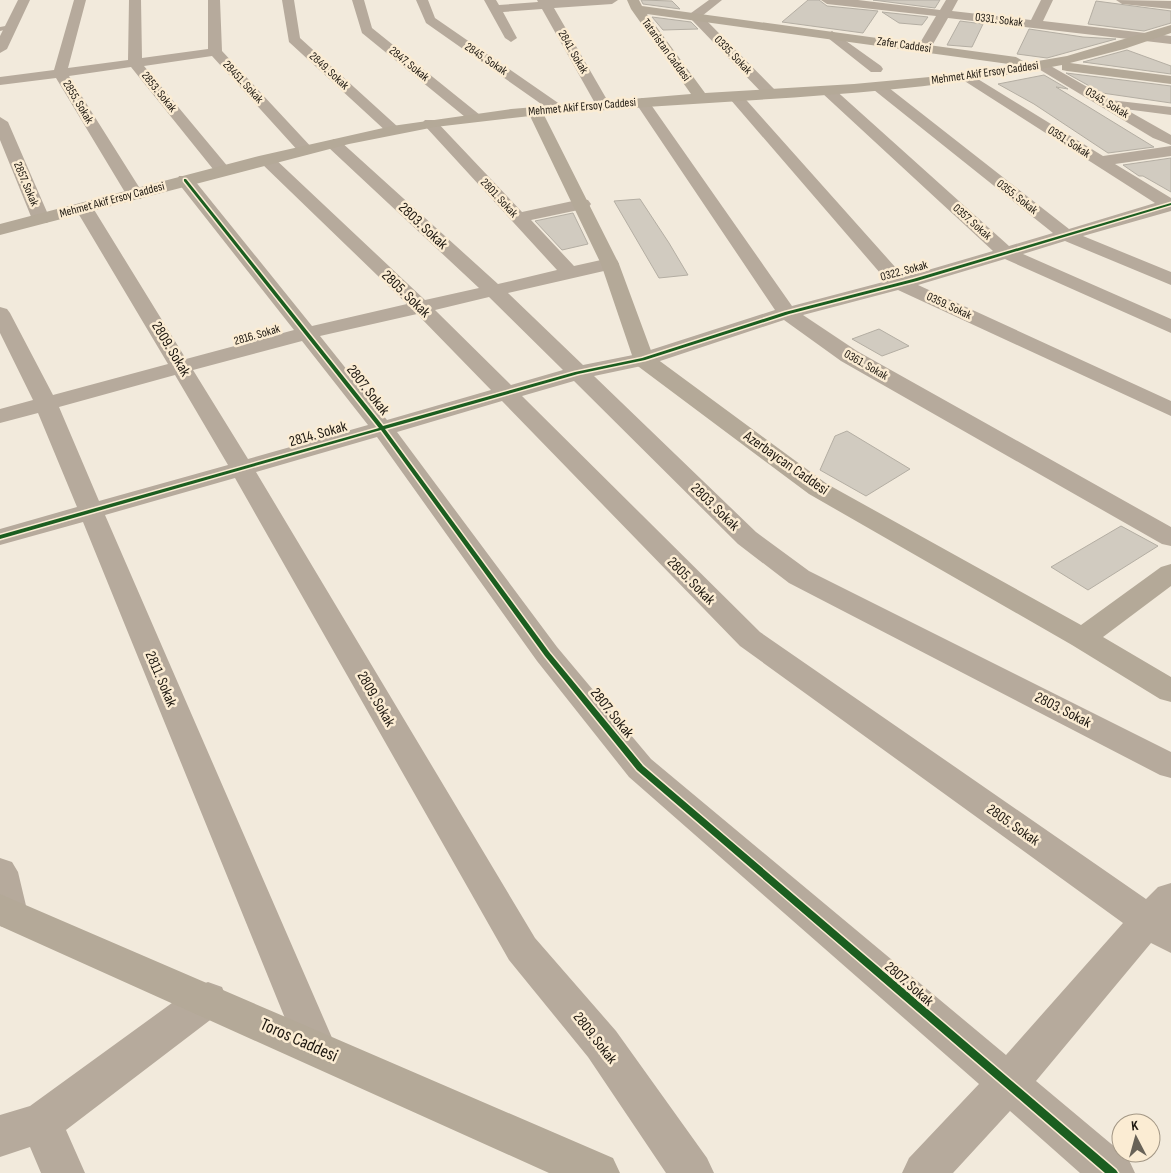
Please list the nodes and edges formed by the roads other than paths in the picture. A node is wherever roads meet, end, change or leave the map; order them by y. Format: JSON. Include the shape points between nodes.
{"nodes":[{"id":1,"x":24,"y":0,"type":"edge"},
{"id":2,"x":80,"y":0,"type":"edge"},
{"id":3,"x":135,"y":0,"type":"edge"},
{"id":4,"x":214,"y":0,"type":"edge"},
{"id":5,"x":288,"y":0,"type":"edge"},
{"id":6,"x":358,"y":0,"type":"edge"},
{"id":7,"x":422,"y":0,"type":"edge"},
{"id":8,"x":612,"y":0,"type":"edge"},
{"id":9,"x":716,"y":0,"type":"edge"},
{"id":10,"x":827,"y":0,"type":"edge"},
{"id":11,"x":952,"y":0,"type":"edge"},
{"id":12,"x":1047,"y":0,"type":"edge"},
{"id":13,"x":1122,"y":0,"type":"edge"},
{"id":14,"x":544,"y":2,"type":"edge"},
{"id":15,"x":492,"y":4,"type":"edge"},
{"id":16,"x":635,"y":4,"type":"edge"},
{"id":17,"x":1171,"y":5,"type":"edge"},
{"id":18,"x":944,"y":14,"type":"junction"},
{"id":19,"x":696,"y":16,"type":"junction"},
{"id":20,"x":1036,"y":24,"type":"junction"},
{"id":21,"x":5,"y":28,"type":"edge"},
{"id":22,"x":1171,"y":29,"type":"edge"},
{"id":23,"x":832,"y":35,"type":"junction"},
{"id":24,"x":511,"y":38,"type":"dead end"},
{"id":25,"x":1146,"y":38,"type":"junction"},
{"id":26,"x":1171,"y":40,"type":"edge"},
{"id":27,"x":1129,"y":43,"type":"junction"},
{"id":28,"x":924,"y":48,"type":"junction"},
{"id":29,"x":0,"y":49,"type":"edge"},
{"id":30,"x":1171,"y":51,"type":"edge"},
{"id":31,"x":215,"y":52,"type":"junction"},
{"id":32,"x":135,"y":63,"type":"junction"},
{"id":33,"x":1042,"y":65,"type":"junction"},
{"id":34,"x":876,"y":69,"type":"dead end"},
{"id":35,"x":60,"y":72,"type":"junction"},
{"id":36,"x":968,"y":77,"type":"junction"},
{"id":37,"x":1171,"y":80,"type":"edge"},
{"id":38,"x":0,"y":81,"type":"edge"},
{"id":39,"x":879,"y":87,"type":"junction"},
{"id":40,"x":827,"y":90,"type":"junction"},
{"id":41,"x":771,"y":94,"type":"junction"},
{"id":42,"x":735,"y":96,"type":"junction"},
{"id":43,"x":701,"y":98,"type":"junction"},
{"id":44,"x":642,"y":102,"type":"junction"},
{"id":45,"x":1105,"y":102,"type":"junction"},
{"id":46,"x":603,"y":104,"type":"junction"},
{"id":47,"x":559,"y":110,"type":"junction"},
{"id":48,"x":535,"y":111,"type":"junction"},
{"id":49,"x":1171,"y":111,"type":"edge"},
{"id":50,"x":476,"y":118,"type":"junction"},
{"id":51,"x":0,"y":122,"type":"edge"},
{"id":52,"x":430,"y":124,"type":"junction"},
{"id":53,"x":393,"y":130,"type":"junction"},
{"id":54,"x":1171,"y":140,"type":"edge"},
{"id":55,"x":334,"y":144,"type":"junction"},
{"id":56,"x":306,"y":150,"type":"junction"},
{"id":57,"x":1171,"y":151,"type":"edge"},
{"id":58,"x":266,"y":160,"type":"junction"},
{"id":59,"x":1099,"y":161,"type":"junction"},
{"id":60,"x":223,"y":171,"type":"junction"},
{"id":61,"x":186,"y":180,"type":"junction"},
{"id":62,"x":135,"y":195,"type":"junction"},
{"id":63,"x":582,"y":204,"type":"junction"},
{"id":64,"x":1170,"y":205,"type":"edge"},
{"id":65,"x":84,"y":208,"type":"junction"},
{"id":66,"x":517,"y":218,"type":"junction"},
{"id":67,"x":41,"y":219,"type":"junction"},
{"id":68,"x":0,"y":230,"type":"edge"},
{"id":69,"x":1066,"y":235,"type":"junction"},
{"id":70,"x":1006,"y":253,"type":"junction"},
{"id":71,"x":610,"y":264,"type":"junction"},
{"id":72,"x":569,"y":272,"type":"junction"},
{"id":73,"x":1171,"y":279,"type":"edge"},
{"id":74,"x":900,"y":284,"type":"junction"},
{"id":75,"x":492,"y":289,"type":"junction"},
{"id":76,"x":420,"y":306,"type":"junction"},
{"id":77,"x":0,"y":313,"type":"edge"},
{"id":78,"x":787,"y":314,"type":"junction"},
{"id":79,"x":1171,"y":327,"type":"edge"},
{"id":80,"x":307,"y":333,"type":"junction"},
{"id":81,"x":643,"y":359,"type":"junction"},
{"id":82,"x":183,"y":368,"type":"junction"},
{"id":83,"x":576,"y":373,"type":"junction"},
{"id":84,"x":505,"y":394,"type":"junction"},
{"id":85,"x":46,"y":404,"type":"junction"},
{"id":86,"x":1171,"y":409,"type":"edge"},
{"id":87,"x":0,"y":416,"type":"edge"},
{"id":88,"x":382,"y":428,"type":"junction"},
{"id":89,"x":242,"y":468,"type":"junction"},
{"id":90,"x":91,"y":511,"type":"junction"},
{"id":91,"x":0,"y":537,"type":"edge"},
{"id":92,"x":1171,"y":538,"type":"edge"},
{"id":93,"x":1171,"y":573,"type":"edge"},
{"id":94,"x":1082,"y":638,"type":"junction"},
{"id":95,"x":1171,"y":691,"type":"edge"},
{"id":96,"x":1171,"y":766,"type":"edge"},
{"id":97,"x":0,"y":872,"type":"edge"},
{"id":98,"x":5,"y":912,"type":"edge"},
{"id":99,"x":1163,"y":919,"type":"edge"},
{"id":100,"x":208,"y":999,"type":"junction"},
{"id":101,"x":316,"y":1048,"type":"junction"},
{"id":102,"x":1007,"y":1084,"type":"junction"},
{"id":103,"x":41,"y":1123,"type":"junction"},
{"id":104,"x":0,"y":1136,"type":"edge"},
{"id":105,"x":63,"y":1173,"type":"edge"},
{"id":106,"x":598,"y":1173,"type":"edge"},
{"id":107,"x":692,"y":1173,"type":"edge"},
{"id":108,"x":924,"y":1173,"type":"edge"},
{"id":109,"x":1113,"y":1173,"type":"edge"}],
"edges":[{"from":1,"to":21,"type":"street"},
{"from":2,"to":35,"type":"street","name":"2855. Sokak"},
{"from":3,"to":32,"type":"street","name":"2853. Sokak"},
{"from":4,"to":31,"type":"street","name":"28451. Sokak"},
{"from":5,"to":53,"type":"street","name":"2849. Sokak","via":[[294,39]]},
{"from":6,"to":50,"type":"street","name":"2847. Sokak","via":[[366,30]]},
{"from":7,"to":47,"type":"street","name":"2845. Sokak","via":[[430,20]]},
{"from":8,"to":14,"type":"street"},
{"from":9,"to":19,"type":"street"},
{"from":10,"to":18,"type":"street","name":"0331. Sokak"},
{"from":11,"to":18,"type":"street"},
{"from":12,"to":20,"type":"street"},
{"from":13,"to":17,"type":"street"},
{"from":14,"to":15,"type":"street"},
{"from":14,"to":46,"type":"street","name":"2841. Sokak"},
{"from":15,"to":24,"type":"street"},
{"from":16,"to":19,"type":"street","name":"Zafer Caddesi"},
{"from":16,"to":43,"type":"street","name":"Tataristan Caddesi"},
{"from":18,"to":20,"type":"street","name":"0331. Sokak"},
{"from":18,"to":28,"type":"street"},
{"from":19,"to":23,"type":"street","name":"Zafer Caddesi"},
{"from":19,"to":41,"type":"street","name":"0335. Sokak"},
{"from":20,"to":25,"type":"street","name":"0331. Sokak"},
{"from":21,"to":29,"type":"street"},
{"from":22,"to":25,"type":"street","name":"Mehmet Akif Ersoy Caddesi"},
{"from":23,"to":28,"type":"street","name":"Zafer Caddesi"},
{"from":23,"to":34,"type":"street"},
{"from":25,"to":26,"type":"street","name":"0331. Sokak"},
{"from":25,"to":27,"type":"street","name":"Mehmet Akif Ersoy Caddesi"},
{"from":27,"to":30,"type":"street"},
{"from":27,"to":33,"type":"street","name":"Mehmet Akif Ersoy Caddesi"},
{"from":28,"to":33,"type":"street","name":"Zafer Caddesi"},
{"from":31,"to":32,"type":"street"},
{"from":31,"to":56,"type":"street","name":"28451. Sokak"},
{"from":32,"to":35,"type":"street"},
{"from":32,"to":60,"type":"street","name":"2853. Sokak"},
{"from":33,"to":36,"type":"street","name":"Mehmet Akif Ersoy Caddesi"},
{"from":33,"to":37,"type":"street","name":"Zafer Caddesi"},
{"from":33,"to":45,"type":"street","name":"0345. Sokak"},
{"from":35,"to":38,"type":"street"},
{"from":35,"to":62,"type":"street","name":"2855. Sokak"},
{"from":36,"to":39,"type":"street","name":"Mehmet Akif Ersoy Caddesi"},
{"from":36,"to":59,"type":"street","name":"0351. Sokak"},
{"from":39,"to":40,"type":"street","name":"Mehmet Akif Ersoy Caddesi"},
{"from":39,"to":69,"type":"street","name":"0355. Sokak"},
{"from":40,"to":41,"type":"street","name":"Mehmet Akif Ersoy Caddesi"},
{"from":40,"to":70,"type":"street","name":"0357. Sokak"},
{"from":41,"to":42,"type":"street","name":"Mehmet Akif Ersoy Caddesi"},
{"from":42,"to":43,"type":"street","name":"Mehmet Akif Ersoy Caddesi"},
{"from":42,"to":74,"type":"street","name":"0359. Sokak"},
{"from":43,"to":44,"type":"street","name":"Mehmet Akif Ersoy Caddesi"},
{"from":44,"to":46,"type":"street","name":"Mehmet Akif Ersoy Caddesi"},
{"from":44,"to":78,"type":"street","name":"0361. Sokak"},
{"from":45,"to":49,"type":"street"},
{"from":45,"to":54,"type":"street","name":"0345. Sokak"},
{"from":46,"to":47,"type":"street","name":"Mehmet Akif Ersoy Caddesi"},
{"from":47,"to":48,"type":"street","name":"Mehmet Akif Ersoy Caddesi"},
{"from":48,"to":50,"type":"street","name":"Mehmet Akif Ersoy Caddesi"},
{"from":48,"to":63,"type":"street"},
{"from":50,"to":52,"type":"street","name":"Mehmet Akif Ersoy Caddesi"},
{"from":51,"to":67,"type":"street","name":"2857. Sokak"},
{"from":52,"to":53,"type":"street","name":"Mehmet Akif Ersoy Caddesi"},
{"from":52,"to":66,"type":"street","name":"2801. Sokak"},
{"from":53,"to":55,"type":"street","name":"Mehmet Akif Ersoy Caddesi"},
{"from":55,"to":56,"type":"street","name":"Mehmet Akif Ersoy Caddesi"},
{"from":55,"to":75,"type":"street","name":"2803. Sokak"},
{"from":56,"to":58,"type":"street","name":"Mehmet Akif Ersoy Caddesi"},
{"from":57,"to":59,"type":"street"},
{"from":58,"to":60,"type":"street","name":"Mehmet Akif Ersoy Caddesi"},
{"from":58,"to":76,"type":"street","name":"2805. Sokak"},
{"from":59,"to":64,"type":"street","name":"0351. Sokak"},
{"from":60,"to":61,"type":"street","name":"Mehmet Akif Ersoy Caddesi"},
{"from":61,"to":62,"type":"street","name":"Mehmet Akif Ersoy Caddesi"},
{"from":61,"to":80,"type":"street","name":"2807. Sokak"},
{"from":62,"to":65,"type":"street","name":"Mehmet Akif Ersoy Caddesi"},
{"from":63,"to":66,"type":"street"},
{"from":63,"to":71,"type":"street"},
{"from":64,"to":69,"type":"street","name":"0322. Sokak"},
{"from":65,"to":67,"type":"street","name":"Mehmet Akif Ersoy Caddesi"},
{"from":65,"to":82,"type":"street","name":"2809. Sokak"},
{"from":66,"to":72,"type":"street","name":"2801. Sokak"},
{"from":67,"to":68,"type":"street","name":"Mehmet Akif Ersoy Caddesi"},
{"from":69,"to":70,"type":"street","name":"0322. Sokak"},
{"from":69,"to":73,"type":"street","name":"0355. Sokak"},
{"from":70,"to":74,"type":"street","name":"0322. Sokak"},
{"from":70,"to":79,"type":"street","name":"0357. Sokak"},
{"from":71,"to":72,"type":"street","name":"2816. Sokak"},
{"from":71,"to":81,"type":"street"},
{"from":72,"to":75,"type":"street","name":"2816. Sokak"},
{"from":74,"to":78,"type":"street","name":"0322. Sokak"},
{"from":74,"to":86,"type":"street","name":"0359. Sokak"},
{"from":75,"to":76,"type":"street","name":"2816. Sokak"},
{"from":75,"to":83,"type":"street","name":"2803. Sokak"},
{"from":76,"to":80,"type":"street","name":"2816. Sokak"},
{"from":76,"to":84,"type":"street","name":"2805. Sokak"},
{"from":77,"to":85,"type":"street","name":"2811. Sokak"},
{"from":78,"to":81,"type":"street","name":"0322. Sokak"},
{"from":78,"to":92,"type":"street","name":"0361. Sokak","via":[[849,356]]},
{"from":80,"to":82,"type":"street","name":"2816. Sokak"},
{"from":80,"to":88,"type":"street","name":"2807. Sokak"},
{"from":81,"to":83,"type":"street","name":"2814. Sokak"},
{"from":81,"to":94,"type":"street","name":"Azerbaycan Caddesi","via":[[818,488]]},
{"from":82,"to":85,"type":"street","name":"2816. Sokak"},
{"from":82,"to":89,"type":"street","name":"2809. Sokak"},
{"from":83,"to":84,"type":"street","name":"2814. Sokak"},
{"from":83,"to":96,"type":"street","name":"2803. Sokak","via":[[746,538],[798,576]]},
{"from":84,"to":88,"type":"street","name":"2814. Sokak"},
{"from":84,"to":99,"type":"street","name":"2805. Sokak","via":[[750,639]]},
{"from":85,"to":87,"type":"street","name":"2816. Sokak"},
{"from":85,"to":90,"type":"street","name":"2811. Sokak"},
{"from":88,"to":89,"type":"street","name":"2814. Sokak"},
{"from":88,"to":102,"type":"street","name":"2807. Sokak","via":[[547,654],[640,768]]},
{"from":89,"to":90,"type":"street","name":"2814. Sokak"},
{"from":89,"to":107,"type":"street","name":"2809. Sokak","via":[[522,949],[602,1044]]},
{"from":90,"to":91,"type":"street","name":"2814. Sokak"},
{"from":90,"to":101,"type":"street","name":"2811. Sokak"},
{"from":93,"to":94,"type":"street"},
{"from":94,"to":95,"type":"street","name":"Azerbaycan Caddesi"},
{"from":97,"to":98,"type":"street"},
{"from":98,"to":100,"type":"street","name":"Toros Caddesi"},
{"from":99,"to":102,"type":"street"},
{"from":100,"to":101,"type":"street","name":"Toros Caddesi"},
{"from":100,"to":103,"type":"street"},
{"from":101,"to":106,"type":"street","name":"Toros Caddesi"},
{"from":102,"to":108,"type":"street"},
{"from":102,"to":109,"type":"street","name":"2807. Sokak"},
{"from":103,"to":104,"type":"street"},
{"from":103,"to":105,"type":"street"}]}
